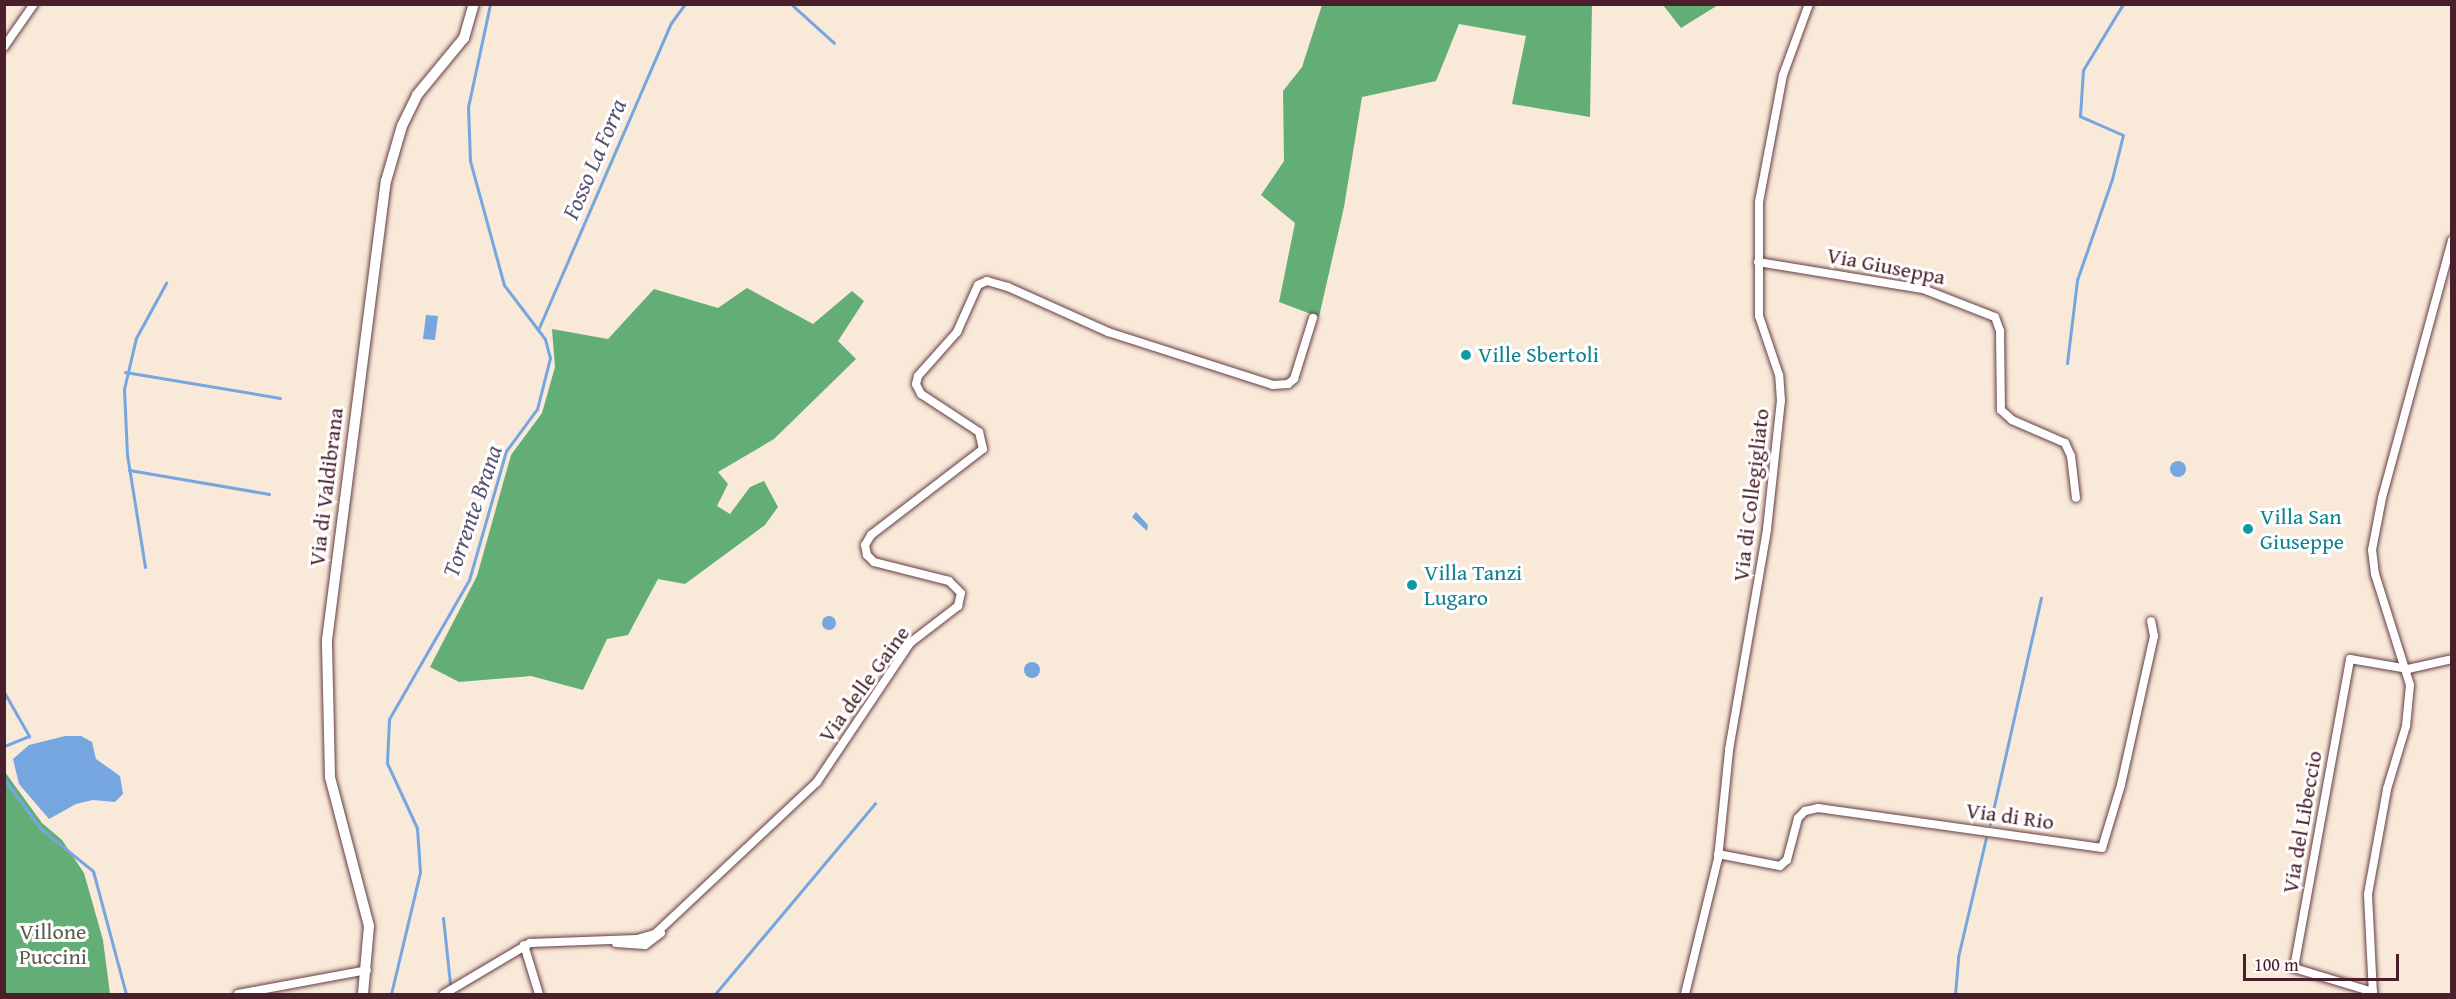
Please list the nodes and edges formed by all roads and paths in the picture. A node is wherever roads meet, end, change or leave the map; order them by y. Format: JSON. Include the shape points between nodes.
{"nodes":[{"id":1,"x":34,"y":4,"type":"edge"},
{"id":2,"x":474,"y":4,"type":"edge"},
{"id":3,"x":1809,"y":4,"type":"edge"},
{"id":4,"x":4,"y":47,"type":"edge"},
{"id":5,"x":2451,"y":240,"type":"edge"},
{"id":6,"x":1758,"y":262,"type":"junction"},
{"id":7,"x":1313,"y":318,"type":"dead end"},
{"id":8,"x":2076,"y":498,"type":"dead end"},
{"id":9,"x":2151,"y":621,"type":"dead end"},
{"id":10,"x":2451,"y":659,"type":"edge"},
{"id":11,"x":2408,"y":669,"type":"junction"},
{"id":12,"x":1718,"y":854,"type":"junction"},
{"id":13,"x":524,"y":945,"type":"junction"},
{"id":14,"x":367,"y":970,"type":"junction"},
{"id":15,"x":2373,"y":993,"type":"edge"},
{"id":16,"x":238,"y":994,"type":"edge"},
{"id":17,"x":363,"y":994,"type":"edge"},
{"id":18,"x":444,"y":994,"type":"edge"},
{"id":19,"x":539,"y":994,"type":"edge"},
{"id":20,"x":1686,"y":994,"type":"edge"}],
"edges":[{"from":1,"to":4,"type":"street"},
{"from":2,"to":14,"type":"street","name":"Via di Valdibrana","via":[[464,38],[417,95],[402,126],[386,181],[327,640],[330,777],[367,917]]},
{"from":3,"to":6,"type":"street","name":"Via di Collegigliato","via":[[1783,75],[1759,202]]},
{"from":5,"to":11,"type":"street","via":[[2382,498],[2372,562]]},
{"from":6,"to":8,"type":"street","name":"Via Giuseppa","via":[[1923,289],[1995,317],[2000,331],[2001,411],[2012,420],[2065,443],[2071,456]]},
{"from":6,"to":12,"type":"street","name":"Via di Collegigliato","via":[[1759,316],[1779,375],[1781,401],[1765,539],[1730,750]]},
{"from":7,"to":13,"type":"street","name":"Via delle Gaine","via":[[1294,380],[1273,385],[1108,332],[987,281],[978,285],[953,338],[918,376],[918,390],[976,430],[984,447],[868,537],[866,553],[878,563],[943,578],[959,591],[960,604],[910,643],[817,782],[665,925],[657,938],[645,945],[601,939]]},
{"from":9,"to":12,"type":"street","name":"Via di Rio","via":[[2155,631],[2152,648],[2102,848],[1818,808],[1805,811],[1798,818],[1787,860],[1780,866]]},
{"from":10,"to":11,"type":"street"},
{"from":11,"to":15,"type":"street","via":[[2406,726],[2387,789],[2368,894]]},
{"from":11,"to":15,"type":"street","name":"Via del Libeccio","via":[[2350,659],[2294,968]]},
{"from":12,"to":20,"type":"street","name":"Via di Collegigliato"},
{"from":13,"to":18,"type":"street","name":"Via delle Gaine"},
{"from":13,"to":19,"type":"street"},
{"from":14,"to":16,"type":"street"},
{"from":14,"to":17,"type":"street","name":"Via di Valdibrana"}]}
